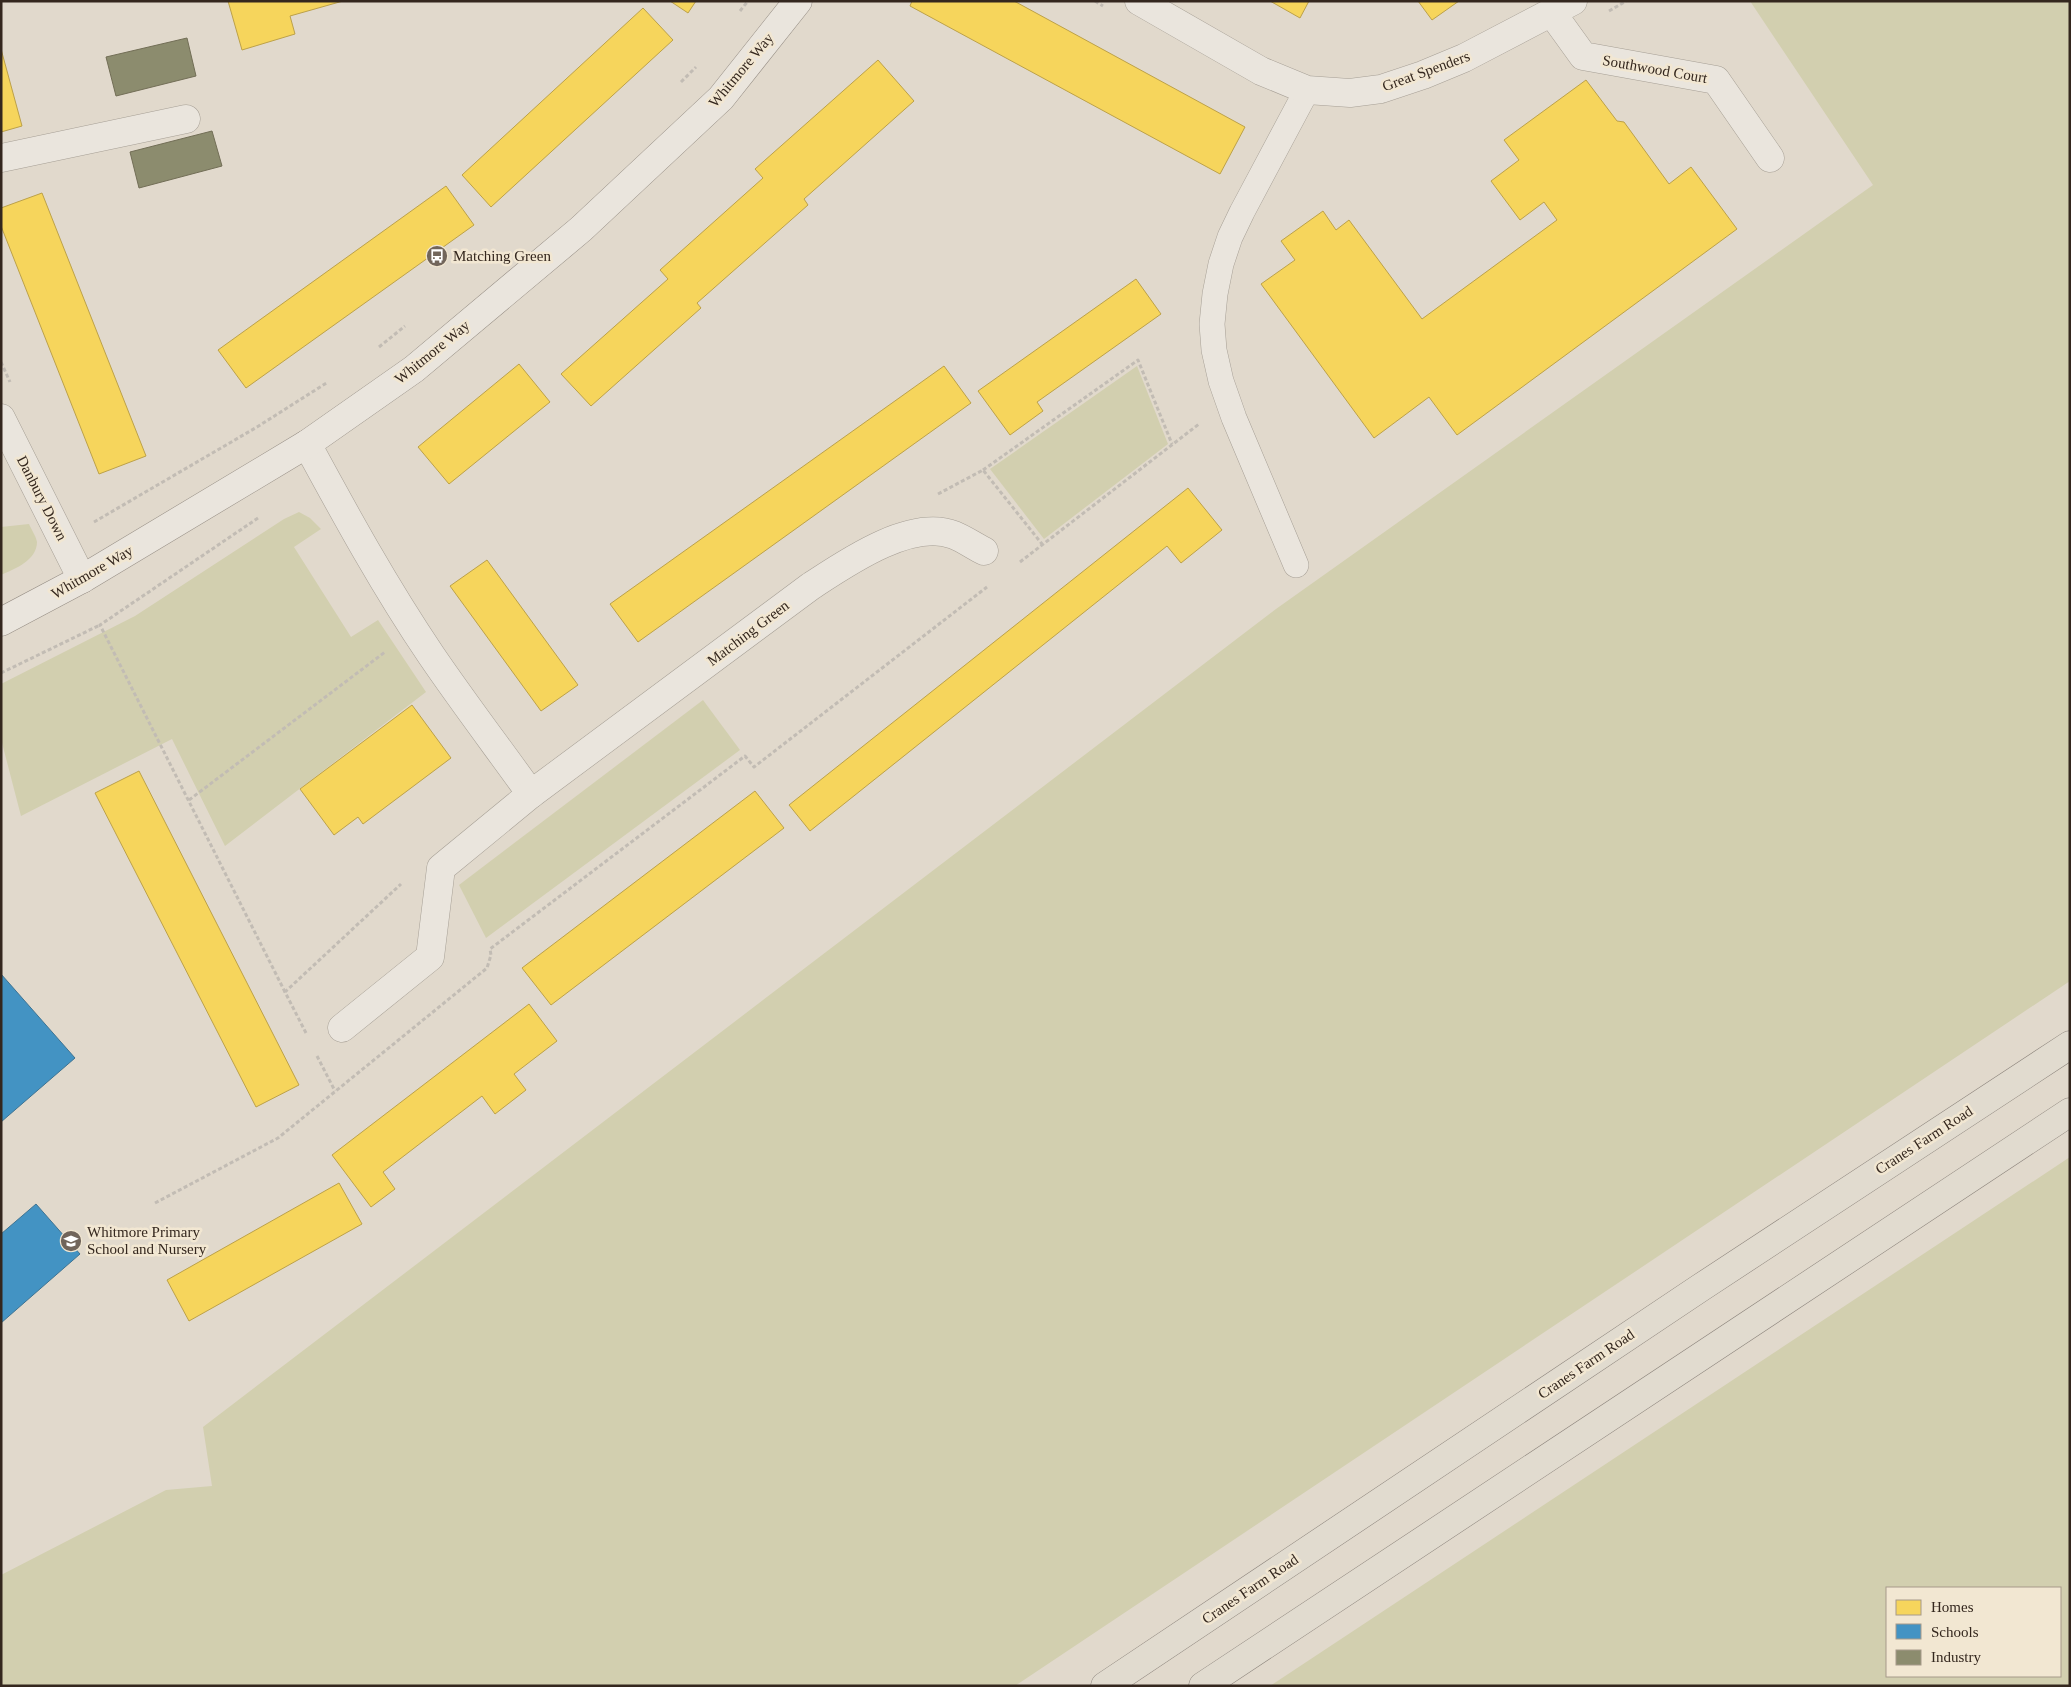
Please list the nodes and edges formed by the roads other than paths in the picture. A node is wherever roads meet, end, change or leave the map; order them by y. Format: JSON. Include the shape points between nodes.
{"nodes":[{"id":1,"x":798,"y":1,"type":"edge"},
{"id":2,"x":1139,"y":1,"type":"edge"},
{"id":3,"x":1562,"y":7,"type":"edge"},
{"id":4,"x":1307,"y":90,"type":"junction"},
{"id":5,"x":186,"y":119,"type":"dead end"},
{"id":6,"x":1,"y":158,"type":"edge"},
{"id":7,"x":1770,"y":158,"type":"dead end"},
{"id":8,"x":1,"y":418,"type":"edge"},
{"id":9,"x":307,"y":444,"type":"junction"},
{"id":10,"x":984,"y":551,"type":"dead end"},
{"id":11,"x":1296,"y":565,"type":"dead end"},
{"id":12,"x":82,"y":579,"type":"junction"},
{"id":13,"x":1,"y":622,"type":"edge"},
{"id":14,"x":531,"y":794,"type":"junction"},
{"id":15,"x":342,"y":1028,"type":"dead end"},
{"id":16,"x":2070,"y":1045,"type":"edge"},
{"id":17,"x":2070,"y":1112,"type":"edge"},
{"id":18,"x":1105,"y":1686,"type":"edge"},
{"id":19,"x":1203,"y":1686,"type":"edge"}],
"edges":[{"from":1,"to":9,"type":"street","name":"Whitmore Way","via":[[721,98],[581,229],[414,369]]},
{"from":2,"to":4,"type":"street","name":"Great Spenders","via":[[1261,71]]},
{"from":3,"to":4,"type":"street","name":"Great Spenders","via":[[1464,58],[1398,84],[1350,92]]},
{"from":3,"to":7,"type":"street","name":"Southwood Court","via":[[1583,56],[1716,80]]},
{"from":4,"to":11,"type":"lane","via":[[1230,237],[1221,264],[1212,324],[1221,381]]},
{"from":5,"to":6,"type":"street"},
{"from":8,"to":12,"type":"street","name":"Danbury Down"},
{"from":9,"to":12,"type":"street","name":"Whitmore Way"},
{"from":9,"to":14,"type":"street","via":[[404,614]]},
{"from":10,"to":14,"type":"street","name":"Matching Green","via":[[952,534],[922,531],[886,541],[811,586]]},
{"from":12,"to":13,"type":"street","name":"Whitmore Way"},
{"from":14,"to":15,"type":"street","name":"Matching Green","via":[[441,868],[430,957]]},
{"from":16,"to":18,"type":"main road","name":"Cranes Farm Road"},
{"from":17,"to":19,"type":"main road"}]}
